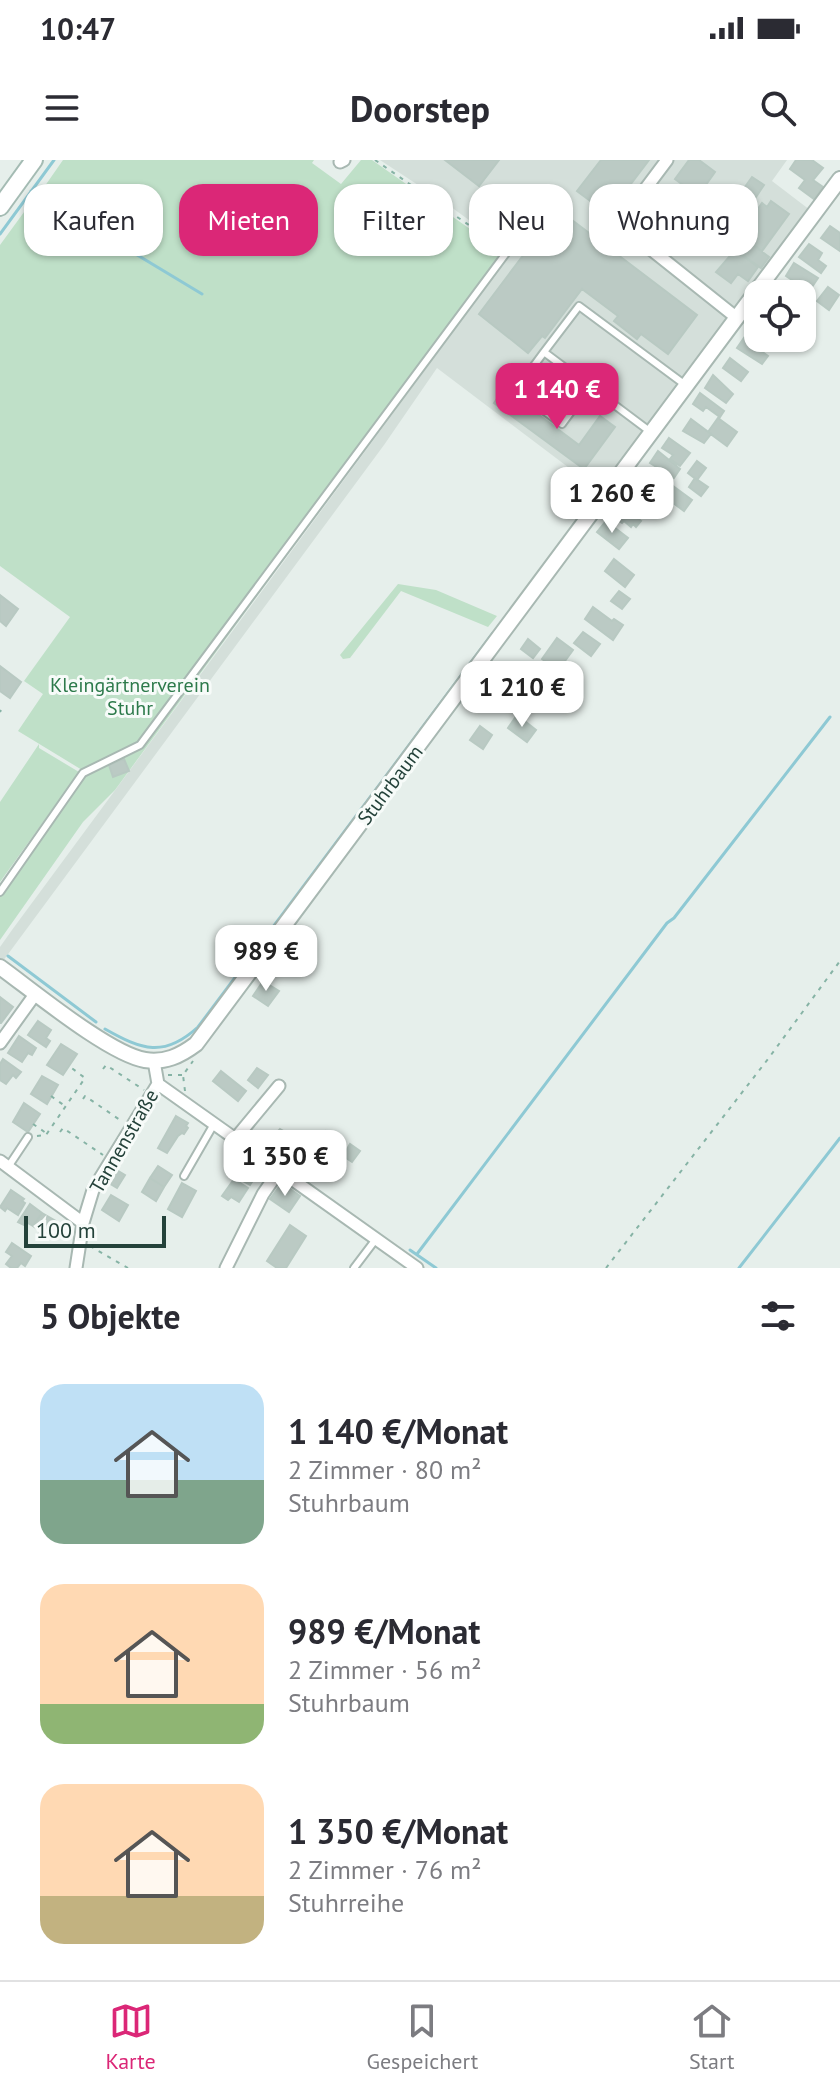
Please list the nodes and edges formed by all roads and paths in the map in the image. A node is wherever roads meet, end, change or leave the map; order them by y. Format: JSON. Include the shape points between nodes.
{"nodes":[{"id":1,"x":34,"y":160,"type":"edge"},
{"id":2,"x":375,"y":160,"type":"edge"},
{"id":3,"x":667,"y":160,"type":"edge"},
{"id":4,"x":840,"y":179,"type":"edge"},
{"id":5,"x":0,"y":207,"type":"edge"},
{"id":6,"x":469,"y":226,"type":"edge"},
{"id":7,"x":504,"y":256,"type":"edge"},
{"id":8,"x":737,"y":318,"type":"junction"},
{"id":9,"x":544,"y":352,"type":"junction"},
{"id":10,"x":590,"y":386,"type":"junction"},
{"id":11,"x":687,"y":386,"type":"junction"},
{"id":12,"x":652,"y":433,"type":"junction"},
{"id":13,"x":0,"y":892,"type":"edge"},
{"id":14,"x":840,"y":961,"type":"edge"},
{"id":15,"x":0,"y":967,"type":"edge"},
{"id":16,"x":36,"y":993,"type":"junction"},
{"id":17,"x":0,"y":1043,"type":"edge"},
{"id":18,"x":196,"y":1044,"type":"junction"},
{"id":19,"x":69,"y":1066,"type":"dead end"},
{"id":20,"x":103,"y":1069,"type":"dead end"},
{"id":21,"x":112,"y":1069,"type":"junction"},
{"id":22,"x":109,"y":1073,"type":"dead end"},
{"id":23,"x":118,"y":1073,"type":"junction"},
{"id":24,"x":183,"y":1075,"type":"junction"},
{"id":25,"x":115,"y":1077,"type":"dead end"},
{"id":26,"x":124,"y":1077,"type":"junction"},
{"id":27,"x":155,"y":1079,"type":"junction"},
{"id":28,"x":121,"y":1081,"type":"dead end"},
{"id":29,"x":130,"y":1081,"type":"junction"},
{"id":30,"x":127,"y":1085,"type":"dead end"},
{"id":31,"x":136,"y":1085,"type":"junction"},
{"id":32,"x":279,"y":1086,"type":"dead end"},
{"id":33,"x":133,"y":1089,"type":"dead end"},
{"id":34,"x":51,"y":1096,"type":"dead end"},
{"id":35,"x":83,"y":1099,"type":"dead end"},
{"id":36,"x":186,"y":1104,"type":"junction"},
{"id":37,"x":66,"y":1106,"type":"junction"},
{"id":38,"x":33,"y":1124,"type":"dead end"},
{"id":39,"x":214,"y":1124,"type":"junction"},
{"id":40,"x":131,"y":1127,"type":"junction"},
{"id":41,"x":60,"y":1132,"type":"dead end"},
{"id":42,"x":47,"y":1134,"type":"junction"},
{"id":43,"x":28,"y":1137,"type":"joint"},
{"id":44,"x":235,"y":1139,"type":"junction"},
{"id":45,"x":110,"y":1160,"type":"junction"},
{"id":46,"x":4,"y":1164,"type":"edge"},
{"id":47,"x":279,"y":1171,"type":"junction"},
{"id":48,"x":184,"y":1176,"type":"dead end"},
{"id":49,"x":83,"y":1223,"type":"junction"},
{"id":50,"x":376,"y":1239,"type":"junction"},
{"id":51,"x":82,"y":1241,"type":"junction"},
{"id":52,"x":76,"y":1268,"type":"edge"},
{"id":53,"x":128,"y":1268,"type":"edge"},
{"id":54,"x":226,"y":1268,"type":"edge"},
{"id":55,"x":354,"y":1268,"type":"edge"},
{"id":56,"x":417,"y":1268,"type":"edge"},
{"id":57,"x":606,"y":1268,"type":"edge"}],
"edges":[{"from":1,"to":5,"type":"main road"},
{"from":2,"to":6,"type":"path"},
{"from":3,"to":8,"type":"street","via":[[619,224]]},
{"from":4,"to":8,"type":"street","name":"Stuhrbaum"},
{"from":7,"to":13,"type":"lane","via":[[140,745],[83,773]]},
{"from":8,"to":11,"type":"street","name":"Stuhrbaum"},
{"from":9,"to":10,"type":"lane"},
{"from":9,"to":10,"type":"lane","via":[[516,390],[562,424]]},
{"from":9,"to":11,"type":"lane","via":[[579,306]]},
{"from":10,"to":12,"type":"lane"},
{"from":11,"to":12,"type":"street","name":"Stuhrbaum"},
{"from":12,"to":18,"type":"street","name":"Stuhrbaum"},
{"from":14,"to":57,"type":"path"},
{"from":15,"to":16,"type":"street"},
{"from":16,"to":17,"type":"street"},
{"from":16,"to":27,"type":"street","via":[[131,1056]]},
{"from":18,"to":24,"type":"path","via":[[202,1048]]},
{"from":18,"to":27,"type":"street","name":"Stuhrbaum","via":[[171,1059]]},
{"from":19,"to":37,"type":"path","via":[[85,1078]]},
{"from":20,"to":21,"type":"path"},
{"from":21,"to":22,"type":"path"},
{"from":21,"to":23,"type":"path"},
{"from":23,"to":25,"type":"path"},
{"from":23,"to":26,"type":"path"},
{"from":24,"to":27,"type":"path"},
{"from":24,"to":36,"type":"path"},
{"from":26,"to":28,"type":"path"},
{"from":26,"to":29,"type":"path"},
{"from":27,"to":31,"type":"path"},
{"from":27,"to":36,"type":"street"},
{"from":27,"to":40,"type":"street","name":"Tannenstraße"},
{"from":29,"to":30,"type":"path"},
{"from":29,"to":31,"type":"path"},
{"from":31,"to":33,"type":"path"},
{"from":32,"to":44,"type":"street"},
{"from":34,"to":37,"type":"path"},
{"from":35,"to":40,"type":"path"},
{"from":36,"to":39,"type":"street"},
{"from":37,"to":42,"type":"path"},
{"from":38,"to":42,"type":"path"},
{"from":39,"to":44,"type":"street"},
{"from":39,"to":48,"type":"lane"},
{"from":40,"to":45,"type":"street","name":"Tannenstraße"},
{"from":41,"to":45,"type":"path","via":[[63,1128]]},
{"from":42,"to":43,"type":"path"},
{"from":43,"to":46,"type":"lane"},
{"from":44,"to":47,"type":"street"},
{"from":45,"to":49,"type":"street","name":"Tannenstraße"},
{"from":46,"to":49,"type":"street"},
{"from":47,"to":50,"type":"street"},
{"from":47,"to":54,"type":"street"},
{"from":49,"to":51,"type":"street","name":"Tannenstraße"},
{"from":50,"to":55,"type":"lane"},
{"from":50,"to":56,"type":"street"},
{"from":51,"to":52,"type":"street","name":"Tannenstraße"},
{"from":51,"to":53,"type":"path"}]}
